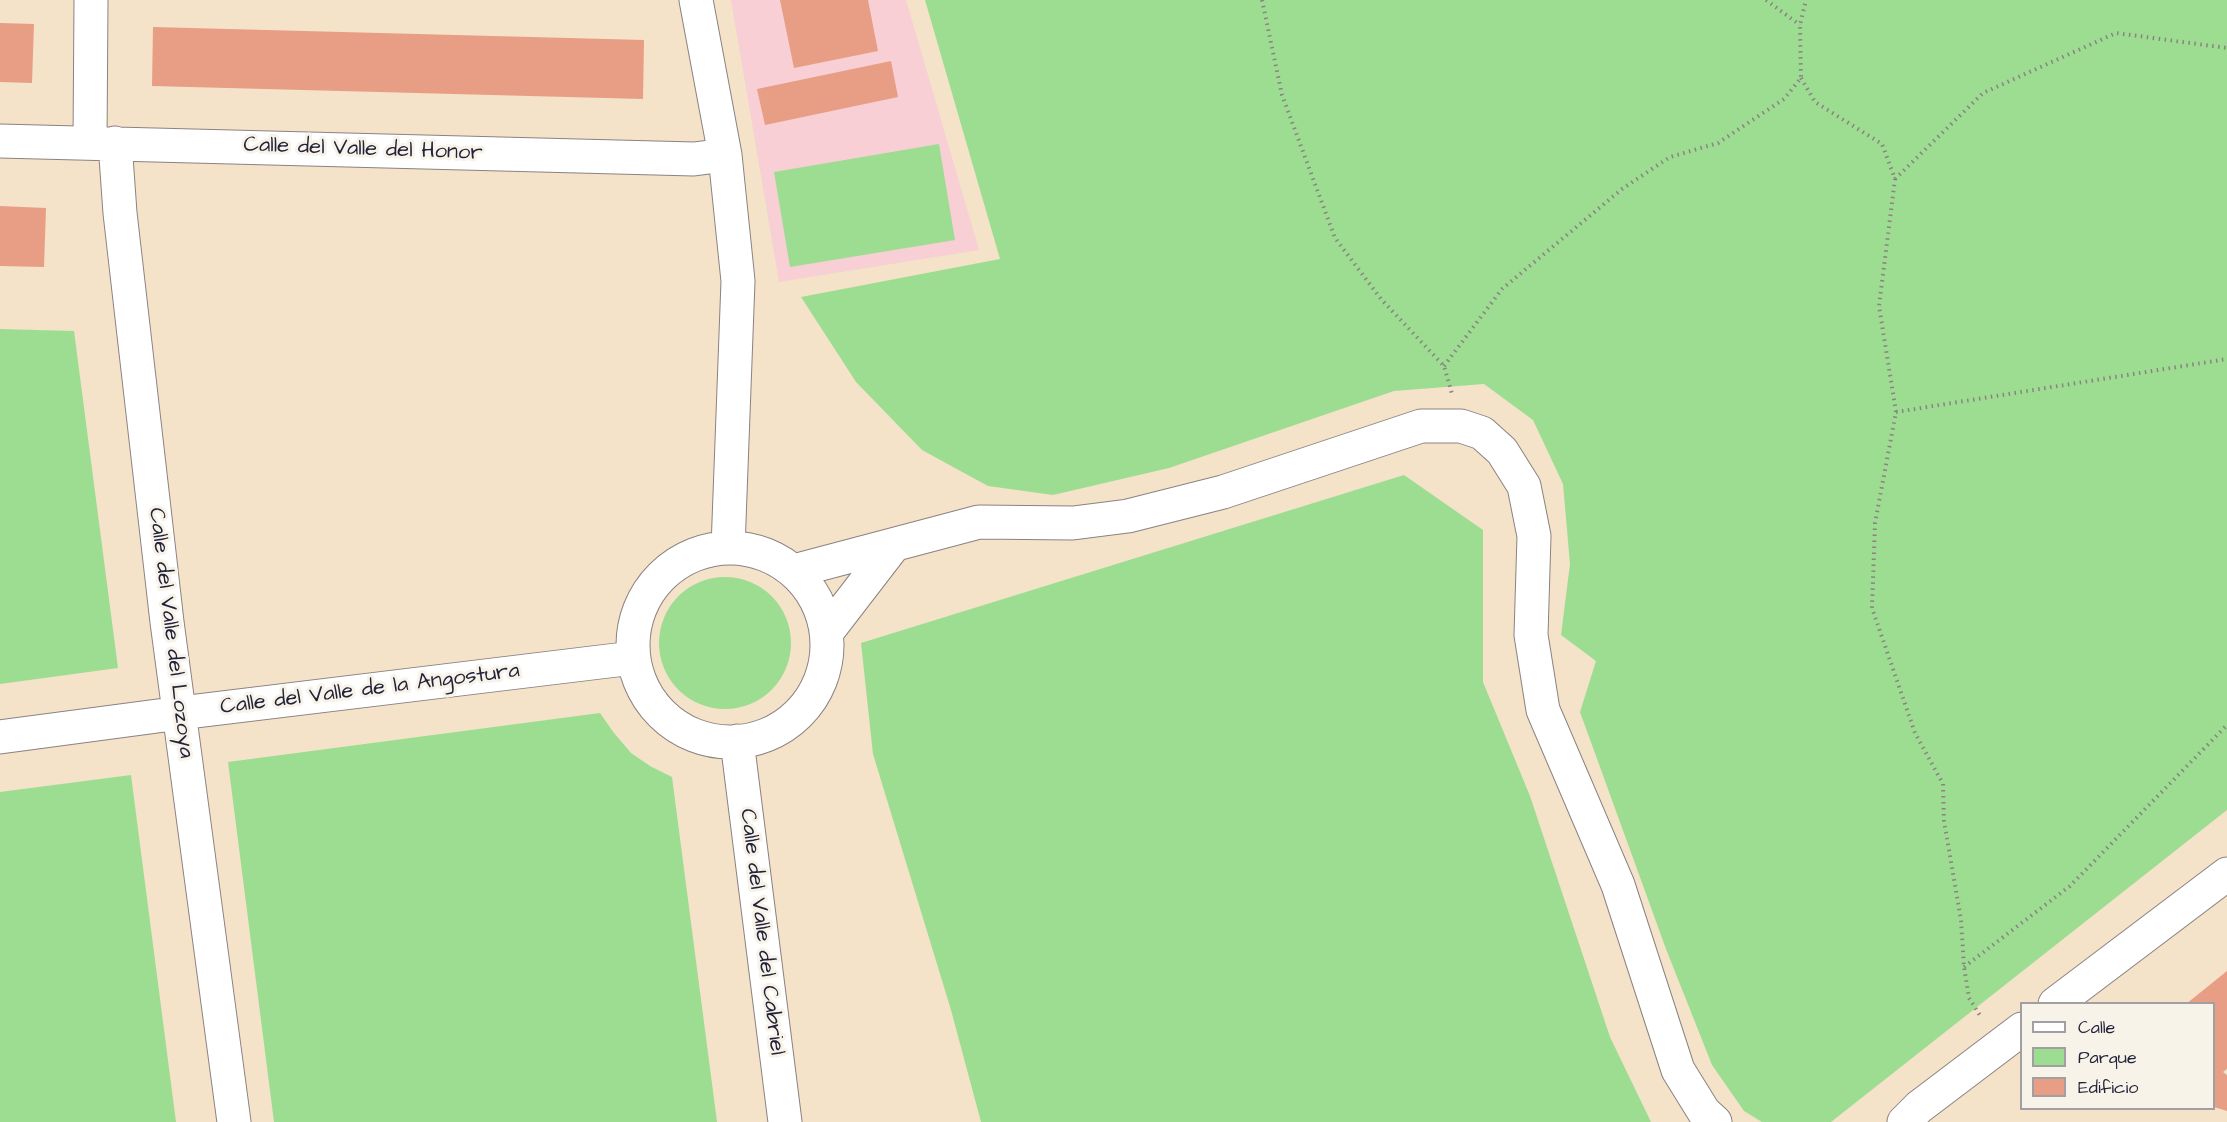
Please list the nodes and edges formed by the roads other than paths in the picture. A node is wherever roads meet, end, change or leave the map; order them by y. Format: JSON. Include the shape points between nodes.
{"nodes":[{"id":1,"x":91,"y":0,"type":"edge"},
{"id":2,"x":696,"y":0,"type":"edge"},
{"id":3,"x":0,"y":141,"type":"edge"},
{"id":4,"x":103,"y":143,"type":"junction"},
{"id":5,"x":725,"y":155,"type":"junction"},
{"id":6,"x":894,"y":545,"type":"junction"},
{"id":7,"x":728,"y":548,"type":"junction"},
{"id":8,"x":794,"y":570,"type":"junction"},
{"id":9,"x":827,"y":632,"type":"junction"},
{"id":10,"x":633,"y":658,"type":"junction"},
{"id":11,"x":180,"y":713,"type":"junction"},
{"id":12,"x":0,"y":736,"type":"edge"},
{"id":13,"x":737,"y":741,"type":"junction"},
{"id":14,"x":2227,"y":874,"type":"edge"},
{"id":15,"x":2058,"y":1002,"type":"edge"},
{"id":16,"x":2020,"y":1031,"type":"edge"},
{"id":17,"x":234,"y":1122,"type":"edge"},
{"id":18,"x":785,"y":1122,"type":"edge"},
{"id":19,"x":1715,"y":1122,"type":"edge"},
{"id":20,"x":1904,"y":1122,"type":"edge"}],
"edges":[{"from":1,"to":4,"type":"street","name":"Calle del Valle del Lozoya"},
{"from":2,"to":5,"type":"street"},
{"from":3,"to":4,"type":"street","name":"Calle del Valle del Honor"},
{"from":4,"to":5,"type":"street","name":"Calle del Valle del Honor","via":[[694,159]]},
{"from":4,"to":11,"type":"street","name":"Calle del Valle del Lozoya","via":[[128,283]]},
{"from":5,"to":7,"type":"street","via":[[738,281]]},
{"from":6,"to":8,"type":"street"},
{"from":6,"to":9,"type":"street"},
{"from":6,"to":19,"type":"street","via":[[979,522],[1073,523],[1128,516],[1223,492],[1421,426],[1461,426],[1482,433],[1502,451],[1524,486],[1534,536],[1531,635],[1543,710],[1618,885],[1678,1070],[1704,1112]]},
{"from":7,"to":8,"type":"street","via":[[769,555]]},
{"from":7,"to":10,"type":"street","via":[[706,551],[674,566],[649,591],[635,623]]},
{"from":8,"to":9,"type":"street","via":[[816,598]]},
{"from":9,"to":13,"type":"street","via":[[825,670],[808,704],[779,730]]},
{"from":10,"to":11,"type":"street","name":"Calle del Valle de la Angostura"},
{"from":10,"to":13,"type":"street","via":[[646,694],[671,723],[705,740]]},
{"from":11,"to":12,"type":"street","name":"Calle del Valle de la Angostura"},
{"from":11,"to":17,"type":"street","name":"Calle del Valle del Lozoya"},
{"from":13,"to":18,"type":"street","name":"Calle del Valle del Cabriel"},
{"from":14,"to":15,"type":"street"},
{"from":16,"to":20,"type":"street"}]}
